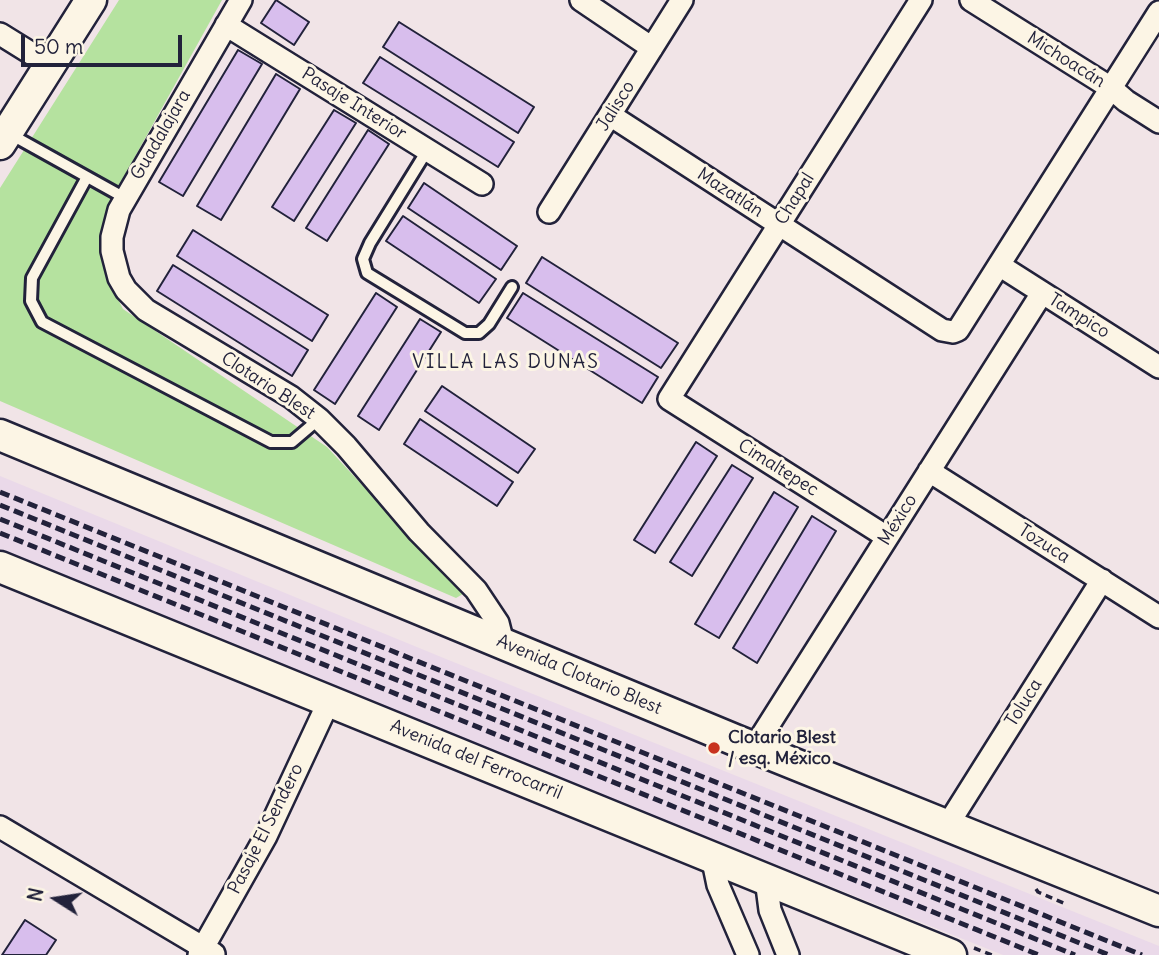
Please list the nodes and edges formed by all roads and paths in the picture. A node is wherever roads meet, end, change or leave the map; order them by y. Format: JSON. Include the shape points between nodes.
{"nodes":[{"id":1,"x":91,"y":0,"type":"edge"},
{"id":2,"x":241,"y":0,"type":"edge"},
{"id":3,"x":581,"y":0,"type":"edge"},
{"id":4,"x":682,"y":0,"type":"edge"},
{"id":5,"x":921,"y":0,"type":"edge"},
{"id":6,"x":971,"y":0,"type":"edge"},
{"id":7,"x":1159,"y":12,"type":"edge"},
{"id":8,"x":226,"y":25,"type":"junction"},
{"id":9,"x":0,"y":34,"type":"edge"},
{"id":10,"x":652,"y":48,"type":"junction"},
{"id":11,"x":50,"y":65,"type":"junction"},
{"id":12,"x":1111,"y":88,"type":"junction"},
{"id":13,"x":610,"y":115,"type":"junction"},
{"id":14,"x":1159,"y":122,"type":"edge"},
{"id":15,"x":4,"y":138,"type":"edge"},
{"id":16,"x":428,"y":149,"type":"junction"},
{"id":17,"x":87,"y":177,"type":"junction"},
{"id":18,"x":482,"y":184,"type":"dead end"},
{"id":19,"x":125,"y":198,"type":"junction"},
{"id":20,"x":549,"y":212,"type":"dead end"},
{"id":21,"x":779,"y":225,"type":"junction"},
{"id":22,"x":999,"y":265,"type":"junction"},
{"id":23,"x":512,"y":287,"type":"dead end"},
{"id":24,"x":1042,"y":293,"type":"junction"},
{"id":25,"x":1159,"y":367,"type":"edge"},
{"id":26,"x":669,"y":399,"type":"joint"},
{"id":27,"x":319,"y":419,"type":"junction"},
{"id":28,"x":0,"y":435,"type":"edge"},
{"id":29,"x":929,"y":471,"type":"junction"},
{"id":30,"x":887,"y":537,"type":"junction"},
{"id":31,"x":0,"y":567,"type":"edge"},
{"id":32,"x":1102,"y":580,"type":"junction"},
{"id":33,"x":1159,"y":617,"type":"edge"},
{"id":34,"x":503,"y":643,"type":"junction"},
{"id":35,"x":329,"y":701,"type":"junction"},
{"id":36,"x":754,"y":748,"type":"junction"},
{"id":37,"x":947,"y":826,"type":"junction"},
{"id":38,"x":0,"y":827,"type":"edge"},
{"id":39,"x":712,"y":856,"type":"junction"},
{"id":40,"x":766,"y":878,"type":"junction"},
{"id":41,"x":1159,"y":911,"type":"edge"},
{"id":42,"x":206,"y":953,"type":"edge"},
{"id":43,"x":748,"y":955,"type":"edge"},
{"id":44,"x":788,"y":955,"type":"edge"},
{"id":45,"x":951,"y":955,"type":"edge"}],
"edges":[{"from":1,"to":11,"type":"street"},
{"from":2,"to":8,"type":"street","name":"Guadalajara"},
{"from":3,"to":10,"type":"street"},
{"from":4,"to":10,"type":"street","name":"Jalisco"},
{"from":5,"to":21,"type":"street","name":"Chapal"},
{"from":6,"to":12,"type":"street","name":"Michoacán"},
{"from":7,"to":12,"type":"street"},
{"from":8,"to":16,"type":"street","name":"Pasaje Interior"},
{"from":8,"to":19,"type":"street","name":"Guadalajara"},
{"from":9,"to":11,"type":"street"},
{"from":10,"to":13,"type":"street","name":"Jalisco"},
{"from":11,"to":15,"type":"street"},
{"from":12,"to":14,"type":"street","name":"Michoacán"},
{"from":12,"to":22,"type":"street"},
{"from":13,"to":20,"type":"street","name":"Jalisco"},
{"from":13,"to":21,"type":"street","name":"Mazatlán"},
{"from":15,"to":17,"type":"lane"},
{"from":16,"to":18,"type":"street","name":"Pasaje Interior"},
{"from":16,"to":23,"type":"lane","via":[[370,243],[363,259],[367,273],[465,333],[479,333],[489,324]]},
{"from":17,"to":19,"type":"lane"},
{"from":17,"to":27,"type":"lane","via":[[32,278],[32,300],[41,322],[271,442],[292,442]]},
{"from":19,"to":27,"type":"street","name":"Clotario Blest","via":[[115,223],[112,251],[119,278],[135,301]]},
{"from":21,"to":22,"type":"street","name":"Mazatlán","via":[[942,330],[958,330]]},
{"from":21,"to":26,"type":"street","name":"Chapal"},
{"from":22,"to":24,"type":"street","name":"Tampico"},
{"from":24,"to":25,"type":"street","name":"Tampico"},
{"from":24,"to":29,"type":"street","name":"México"},
{"from":26,"to":30,"type":"street","name":"Cimaltepec"},
{"from":27,"to":34,"type":"street","name":"Clotario Blest","via":[[477,590],[498,623]]},
{"from":28,"to":34,"type":"street","name":"Avenida Clotario Blest"},
{"from":29,"to":30,"type":"street","name":"México"},
{"from":29,"to":32,"type":"street","name":"Tozuca"},
{"from":30,"to":36,"type":"street","name":"México"},
{"from":31,"to":35,"type":"street","name":"Avenida del Ferrocarril"},
{"from":32,"to":33,"type":"street","name":"Tozuca"},
{"from":32,"to":37,"type":"street","name":"Toluca"},
{"from":34,"to":36,"type":"street","name":"Avenida Clotario Blest"},
{"from":35,"to":39,"type":"street","name":"Avenida del Ferrocarril"},
{"from":35,"to":42,"type":"street","name":"Pasaje El Sendero"},
{"from":36,"to":37,"type":"street","name":"Avenida Clotario Blest"},
{"from":37,"to":41,"type":"street","name":"Avenida Clotario Blest"},
{"from":38,"to":42,"type":"street"},
{"from":39,"to":40,"type":"street","name":"Avenida del Ferrocarril"},
{"from":39,"to":43,"type":"street","via":[[718,885]]},
{"from":40,"to":44,"type":"street","via":[[770,910]]},
{"from":40,"to":45,"type":"street","name":"Avenida del Ferrocarril"}]}
